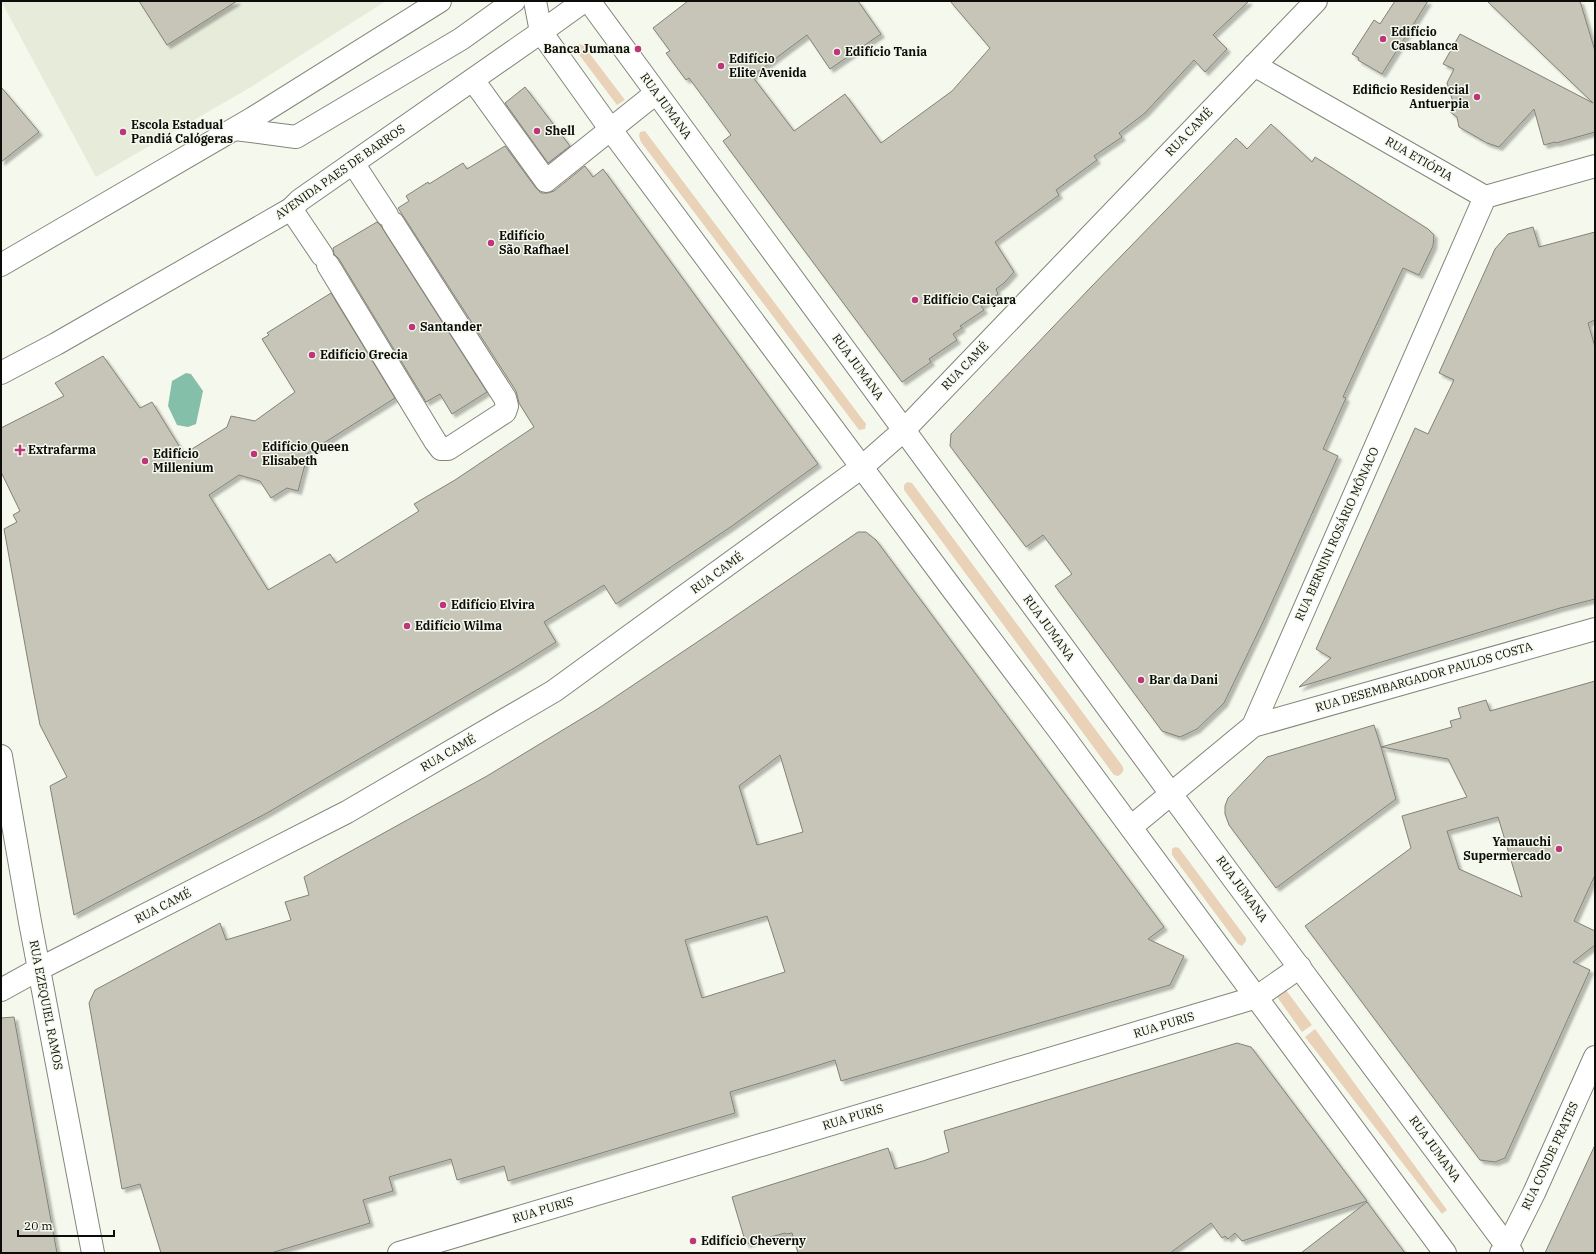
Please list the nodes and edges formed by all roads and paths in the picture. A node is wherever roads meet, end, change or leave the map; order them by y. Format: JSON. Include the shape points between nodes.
{"nodes":[{"id":1,"x":440,"y":1,"type":"edge"},
{"id":2,"x":514,"y":1,"type":"edge"},
{"id":3,"x":535,"y":1,"type":"edge"},
{"id":4,"x":584,"y":1,"type":"edge"},
{"id":5,"x":589,"y":1,"type":"edge"},
{"id":6,"x":1316,"y":1,"type":"edge"},
{"id":7,"x":541,"y":32,"type":"junction"},
{"id":8,"x":1254,"y":65,"type":"junction"},
{"id":9,"x":473,"y":80,"type":"junction"},
{"id":10,"x":656,"y":93,"type":"junction"},
{"id":11,"x":235,"y":129,"type":"junction"},
{"id":12,"x":611,"y":130,"type":"junction"},
{"id":13,"x":353,"y":163,"type":"junction"},
{"id":14,"x":1595,"y":166,"type":"edge"},
{"id":15,"x":1485,"y":197,"type":"junction"},
{"id":16,"x":291,"y":209,"type":"junction"},
{"id":17,"x":1,"y":265,"type":"edge"},
{"id":18,"x":1,"y":373,"type":"edge"},
{"id":19,"x":904,"y":430,"type":"junction"},
{"id":20,"x":862,"y":467,"type":"junction"},
{"id":21,"x":1595,"y":629,"type":"edge"},
{"id":22,"x":1253,"y":726,"type":"junction"},
{"id":23,"x":1,"y":756,"type":"edge"},
{"id":24,"x":1172,"y":794,"type":"junction"},
{"id":25,"x":1131,"y":827,"type":"junction"},
{"id":26,"x":1300,"y":967,"type":"junction"},
{"id":27,"x":39,"y":969,"type":"junction"},
{"id":28,"x":1,"y":990,"type":"edge"},
{"id":29,"x":1257,"y":997,"type":"junction"},
{"id":30,"x":1595,"y":1057,"type":"edge"},
{"id":31,"x":1507,"y":1251,"type":"edge"},
{"id":32,"x":93,"y":1253,"type":"edge"},
{"id":33,"x":399,"y":1253,"type":"edge"},
{"id":34,"x":1445,"y":1253,"type":"edge"}],
"edges":[{"from":1,"to":11,"type":"street"},
{"from":2,"to":11,"type":"street","via":[[461,39],[296,137]]},
{"from":3,"to":7,"type":"street"},
{"from":4,"to":7,"type":"street","name":"AVENIDA PAES DE BARROS"},
{"from":5,"to":10,"type":"street","name":"RUA JUMANA"},
{"from":6,"to":8,"type":"street","name":"RUA CAMÉ"},
{"from":7,"to":9,"type":"street","name":"AVENIDA PAES DE BARROS"},
{"from":7,"to":12,"type":"street"},
{"from":8,"to":15,"type":"street","name":"RUA ETIÓPIA"},
{"from":8,"to":19,"type":"street","name":"RUA CAMÉ"},
{"from":9,"to":12,"type":"street","via":[[546,181]]},
{"from":9,"to":13,"type":"street","name":"AVENIDA PAES DE BARROS"},
{"from":10,"to":12,"type":"street"},
{"from":10,"to":19,"type":"street","name":"RUA JUMANA"},
{"from":11,"to":17,"type":"street"},
{"from":12,"to":20,"type":"street"},
{"from":13,"to":16,"type":"street","name":"AVENIDA PAES DE BARROS"},
{"from":13,"to":16,"type":"street","via":[[505,398],[505,412],[448,449],[441,449]]},
{"from":14,"to":15,"type":"street"},
{"from":15,"to":22,"type":"street","name":"RUA BERNINI ROSÁRIO MÔNACO"},
{"from":16,"to":18,"type":"street","name":"AVENIDA PAES DE BARROS"},
{"from":19,"to":20,"type":"street","name":"RUA CAMÉ"},
{"from":19,"to":24,"type":"street","name":"RUA JUMANA"},
{"from":20,"to":25,"type":"street"},
{"from":20,"to":27,"type":"street","name":"RUA CAMÉ","via":[[554,691],[347,812]]},
{"from":21,"to":22,"type":"street","name":"RUA DESEMBARGADOR PAULOS COSTA"},
{"from":22,"to":24,"type":"street","name":"RUA BERNINI ROSÁRIO MÔNACO"},
{"from":23,"to":27,"type":"street","name":"RUA EZEQUIEL RAMOS"},
{"from":24,"to":25,"type":"street","name":"RUA BERNINI ROSÁRIO MÔNACO"},
{"from":24,"to":26,"type":"street","name":"RUA JUMANA"},
{"from":25,"to":29,"type":"street"},
{"from":26,"to":29,"type":"street","name":"RUA PURIS"},
{"from":26,"to":31,"type":"street","name":"RUA JUMANA"},
{"from":27,"to":28,"type":"street","name":"RUA CAMÉ"},
{"from":27,"to":32,"type":"street","name":"RUA EZEQUIEL RAMOS"},
{"from":29,"to":33,"type":"street","name":"RUA PURIS"},
{"from":29,"to":34,"type":"street"},
{"from":30,"to":31,"type":"street","name":"RUA CONDE PRATES"}]}
